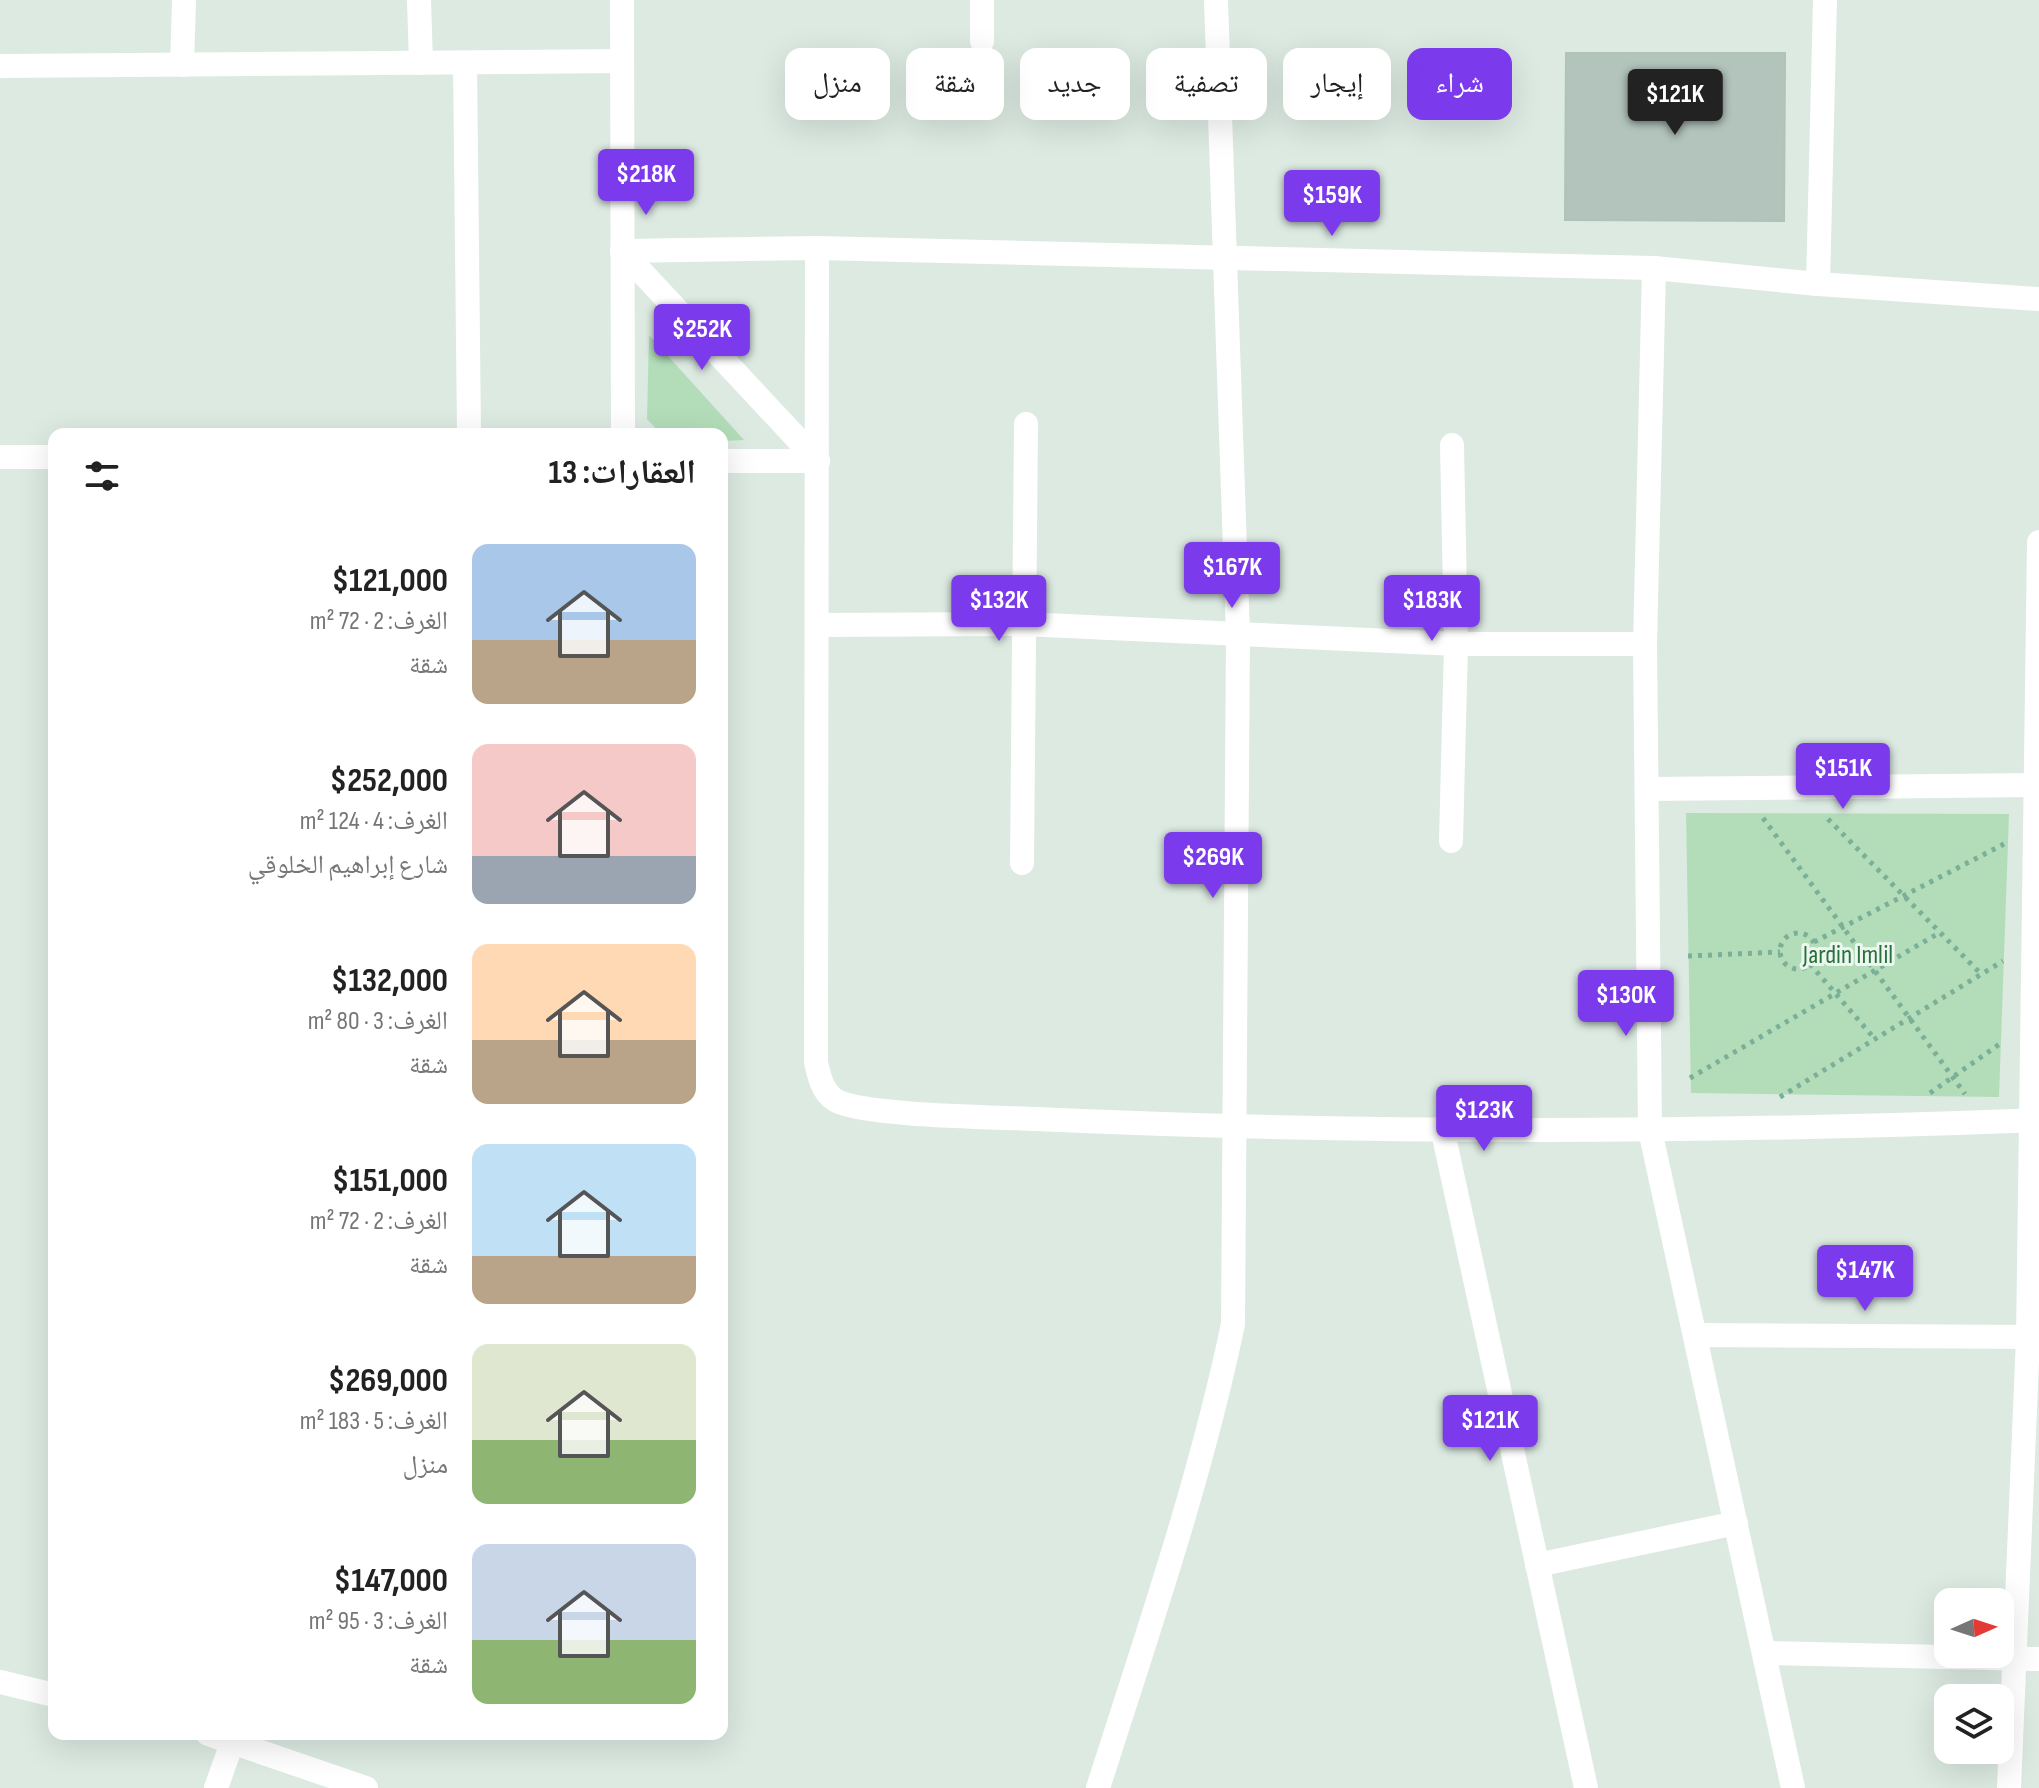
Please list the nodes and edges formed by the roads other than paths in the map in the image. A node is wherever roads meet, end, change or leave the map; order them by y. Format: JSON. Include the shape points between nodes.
{"nodes":[{"id":1,"x":184,"y":0,"type":"edge"},
{"id":2,"x":419,"y":0,"type":"edge"},
{"id":3,"x":622,"y":0,"type":"edge"},
{"id":4,"x":982,"y":0,"type":"edge"},
{"id":5,"x":1216,"y":0,"type":"edge"},
{"id":6,"x":1825,"y":0,"type":"edge"},
{"id":7,"x":982,"y":41,"type":"dead end"},
{"id":8,"x":622,"y":61,"type":"junction"},
{"id":9,"x":421,"y":63,"type":"junction"},
{"id":10,"x":465,"y":63,"type":"junction"},
{"id":11,"x":182,"y":65,"type":"junction"},
{"id":12,"x":0,"y":66,"type":"edge"},
{"id":13,"x":817,"y":248,"type":"junction"},
{"id":14,"x":622,"y":251,"type":"junction"},
{"id":15,"x":1227,"y":260,"type":"junction"},
{"id":16,"x":1654,"y":268,"type":"junction"},
{"id":17,"x":1818,"y":284,"type":"junction"},
{"id":18,"x":2039,"y":299,"type":"edge"},
{"id":19,"x":1026,"y":424,"type":"dead end"},
{"id":20,"x":469,"y":428,"type":"edge"},
{"id":21,"x":623,"y":428,"type":"edge"},
{"id":22,"x":1452,"y":445,"type":"dead end"},
{"id":23,"x":0,"y":457,"type":"edge"},
{"id":24,"x":48,"y":457,"type":"edge"},
{"id":25,"x":728,"y":461,"type":"edge"},
{"id":26,"x":818,"y":461,"type":"junction"},
{"id":27,"x":2039,"y":542,"type":"edge"},
{"id":28,"x":2039,"y":563,"type":"edge"},
{"id":29,"x":1023,"y":624,"type":"junction"},
{"id":30,"x":819,"y":625,"type":"junction"},
{"id":31,"x":1238,"y":635,"type":"junction"},
{"id":32,"x":1456,"y":644,"type":"junction"},
{"id":33,"x":1645,"y":644,"type":"junction"},
{"id":34,"x":2037,"y":785,"type":"junction"},
{"id":35,"x":1648,"y":789,"type":"junction"},
{"id":36,"x":1451,"y":841,"type":"dead end"},
{"id":37,"x":1022,"y":863,"type":"dead end"},
{"id":38,"x":2037,"y":911,"type":"edge"},
{"id":39,"x":2035,"y":1121,"type":"edge"},
{"id":40,"x":1235,"y":1128,"type":"junction"},
{"id":41,"x":1442,"y":1128,"type":"junction"},
{"id":42,"x":1650,"y":1130,"type":"junction"},
{"id":43,"x":1695,"y":1335,"type":"junction"},
{"id":44,"x":2034,"y":1337,"type":"edge"},
{"id":45,"x":1736,"y":1523,"type":"junction"},
{"id":46,"x":1537,"y":1565,"type":"junction"},
{"id":47,"x":2014,"y":1643,"type":"edge"},
{"id":48,"x":1764,"y":1653,"type":"junction"},
{"id":49,"x":1934,"y":1656,"type":"edge"},
{"id":50,"x":2014,"y":1658,"type":"edge"},
{"id":51,"x":2039,"y":1659,"type":"edge"},
{"id":52,"x":2013,"y":1668,"type":"edge"},
{"id":53,"x":0,"y":1682,"type":"edge"},
{"id":54,"x":48,"y":1694,"type":"edge"},
{"id":55,"x":233,"y":1740,"type":"joint"},
{"id":56,"x":216,"y":1788,"type":"edge"},
{"id":57,"x":366,"y":1788,"type":"edge"},
{"id":58,"x":1098,"y":1788,"type":"edge"},
{"id":59,"x":1586,"y":1788,"type":"edge"},
{"id":60,"x":1793,"y":1788,"type":"edge"},
{"id":61,"x":2009,"y":1788,"type":"edge"}],
"edges":[{"from":1,"to":11,"type":"street"},
{"from":2,"to":9,"type":"street"},
{"from":3,"to":8,"type":"street"},
{"from":4,"to":7,"type":"street"},
{"from":5,"to":15,"type":"street"},
{"from":6,"to":17,"type":"street"},
{"from":8,"to":10,"type":"street"},
{"from":8,"to":14,"type":"street"},
{"from":9,"to":10,"type":"street"},
{"from":9,"to":11,"type":"street"},
{"from":10,"to":20,"type":"street"},
{"from":11,"to":12,"type":"street"},
{"from":13,"to":14,"type":"street"},
{"from":13,"to":15,"type":"street"},
{"from":13,"to":26,"type":"street"},
{"from":14,"to":21,"type":"street"},
{"from":14,"to":26,"type":"street"},
{"from":15,"to":16,"type":"street"},
{"from":15,"to":31,"type":"street"},
{"from":16,"to":17,"type":"street"},
{"from":16,"to":33,"type":"street"},
{"from":17,"to":18,"type":"street"},
{"from":19,"to":29,"type":"street"},
{"from":22,"to":32,"type":"street"},
{"from":23,"to":24,"type":"street"},
{"from":25,"to":26,"type":"street"},
{"from":26,"to":30,"type":"street"},
{"from":27,"to":28,"type":"street"},
{"from":28,"to":34,"type":"street"},
{"from":29,"to":30,"type":"street"},
{"from":29,"to":31,"type":"street"},
{"from":29,"to":37,"type":"street"},
{"from":30,"to":40,"type":"street","via":[[816,1062],[821,1083],[834,1099],[852,1106],[939,1114]]},
{"from":31,"to":32,"type":"street"},
{"from":31,"to":40,"type":"street"},
{"from":32,"to":33,"type":"street"},
{"from":32,"to":36,"type":"street"},
{"from":33,"to":35,"type":"street"},
{"from":34,"to":35,"type":"street"},
{"from":34,"to":38,"type":"street"},
{"from":35,"to":42,"type":"street"},
{"from":38,"to":39,"type":"street"},
{"from":39,"to":42,"type":"street"},
{"from":39,"to":44,"type":"street"},
{"from":40,"to":41,"type":"street"},
{"from":40,"to":58,"type":"street","via":[[1233,1324],[1179,1533]]},
{"from":41,"to":42,"type":"street"},
{"from":41,"to":46,"type":"street"},
{"from":42,"to":43,"type":"street"},
{"from":43,"to":44,"type":"street"},
{"from":43,"to":45,"type":"street"},
{"from":44,"to":47,"type":"street"},
{"from":45,"to":46,"type":"street"},
{"from":45,"to":48,"type":"street"},
{"from":46,"to":59,"type":"street"},
{"from":48,"to":49,"type":"street"},
{"from":48,"to":60,"type":"street"},
{"from":50,"to":51,"type":"street"},
{"from":52,"to":61,"type":"street"},
{"from":53,"to":54,"type":"street"},
{"from":55,"to":56,"type":"street"},
{"from":55,"to":57,"type":"street"}]}
